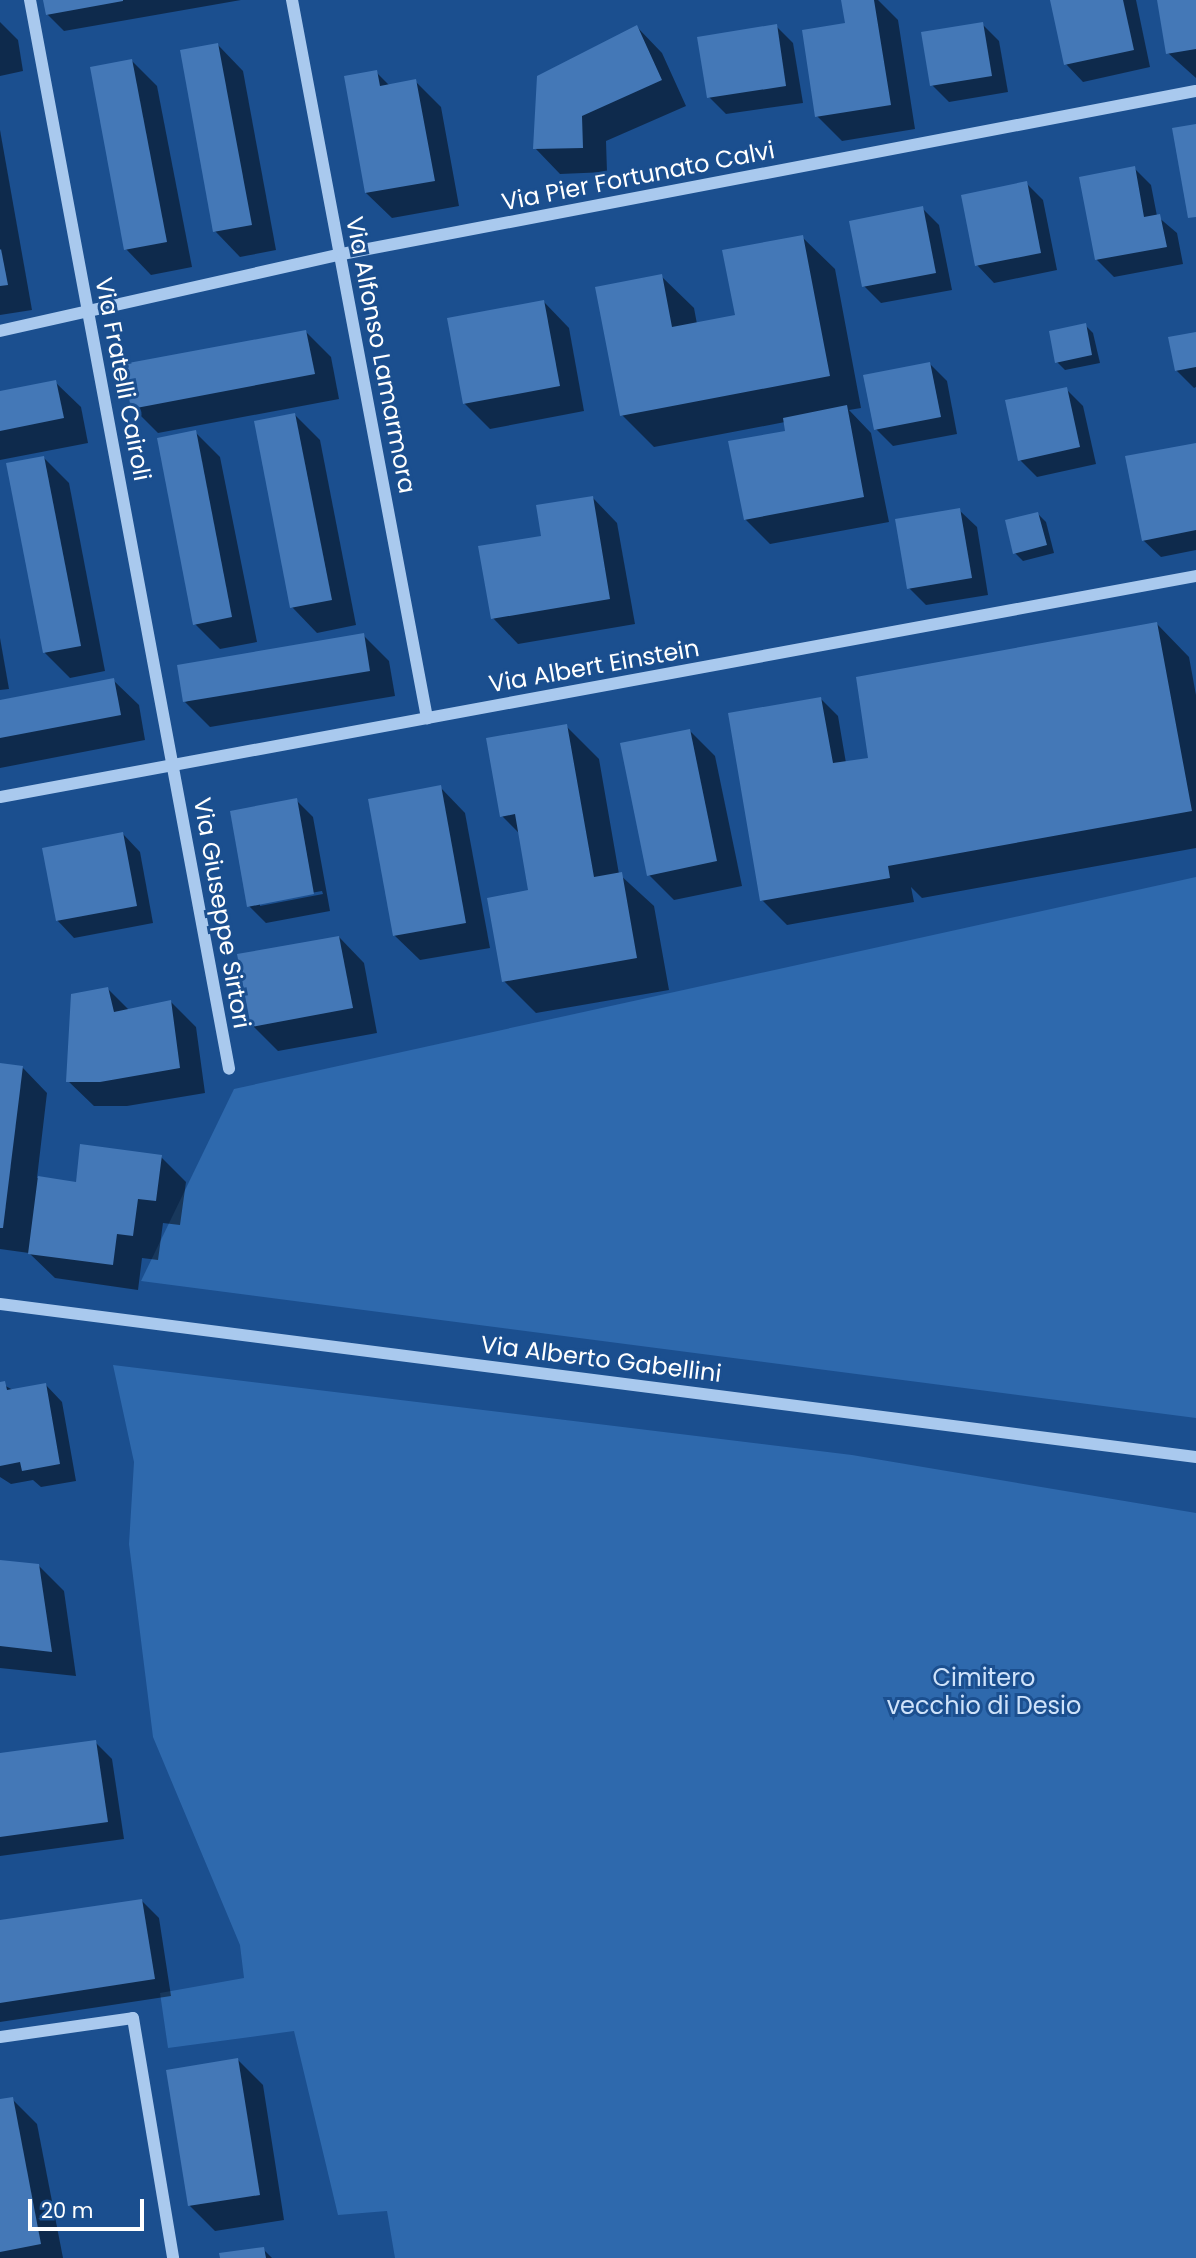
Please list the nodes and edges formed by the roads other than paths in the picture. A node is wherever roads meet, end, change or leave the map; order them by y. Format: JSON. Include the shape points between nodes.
{"nodes":[{"id":1,"x":30,"y":0,"type":"edge"},
{"id":2,"x":292,"y":0,"type":"edge"},
{"id":3,"x":1196,"y":92,"type":"edge"},
{"id":4,"x":342,"y":254,"type":"junction"},
{"id":5,"x":90,"y":310,"type":"junction"},
{"id":6,"x":0,"y":331,"type":"edge"},
{"id":7,"x":1196,"y":576,"type":"edge"},
{"id":8,"x":427,"y":718,"type":"junction"},
{"id":9,"x":174,"y":765,"type":"junction"},
{"id":10,"x":0,"y":797,"type":"edge"},
{"id":11,"x":229,"y":1069,"type":"dead end"},
{"id":12,"x":0,"y":1304,"type":"edge"},
{"id":13,"x":1196,"y":1457,"type":"edge"},
{"id":14,"x":0,"y":2037,"type":"edge"},
{"id":15,"x":173,"y":2258,"type":"edge"}],
"edges":[{"from":1,"to":5,"type":"street","name":"Via Fratelli Cairoli"},
{"from":2,"to":4,"type":"street","name":"Via Alfonso Lamarmora"},
{"from":3,"to":4,"type":"street","name":"Via Pier Fortunato Calvi"},
{"from":4,"to":5,"type":"street","name":"Via Pier Fortunato Calvi"},
{"from":4,"to":8,"type":"street","name":"Via Alfonso Lamarmora"},
{"from":5,"to":6,"type":"street","name":"Via Pier Fortunato Calvi"},
{"from":5,"to":9,"type":"street","name":"Via Fratelli Cairoli"},
{"from":7,"to":8,"type":"street","name":"Via Albert Einstein"},
{"from":8,"to":9,"type":"street","name":"Via Albert Einstein"},
{"from":9,"to":10,"type":"street","name":"Via Albert Einstein"},
{"from":9,"to":11,"type":"street","name":"Via Giuseppe Sirtori"},
{"from":12,"to":13,"type":"street","name":"Via Alberto Gabellini"},
{"from":14,"to":15,"type":"street","via":[[133,2018]]}]}
